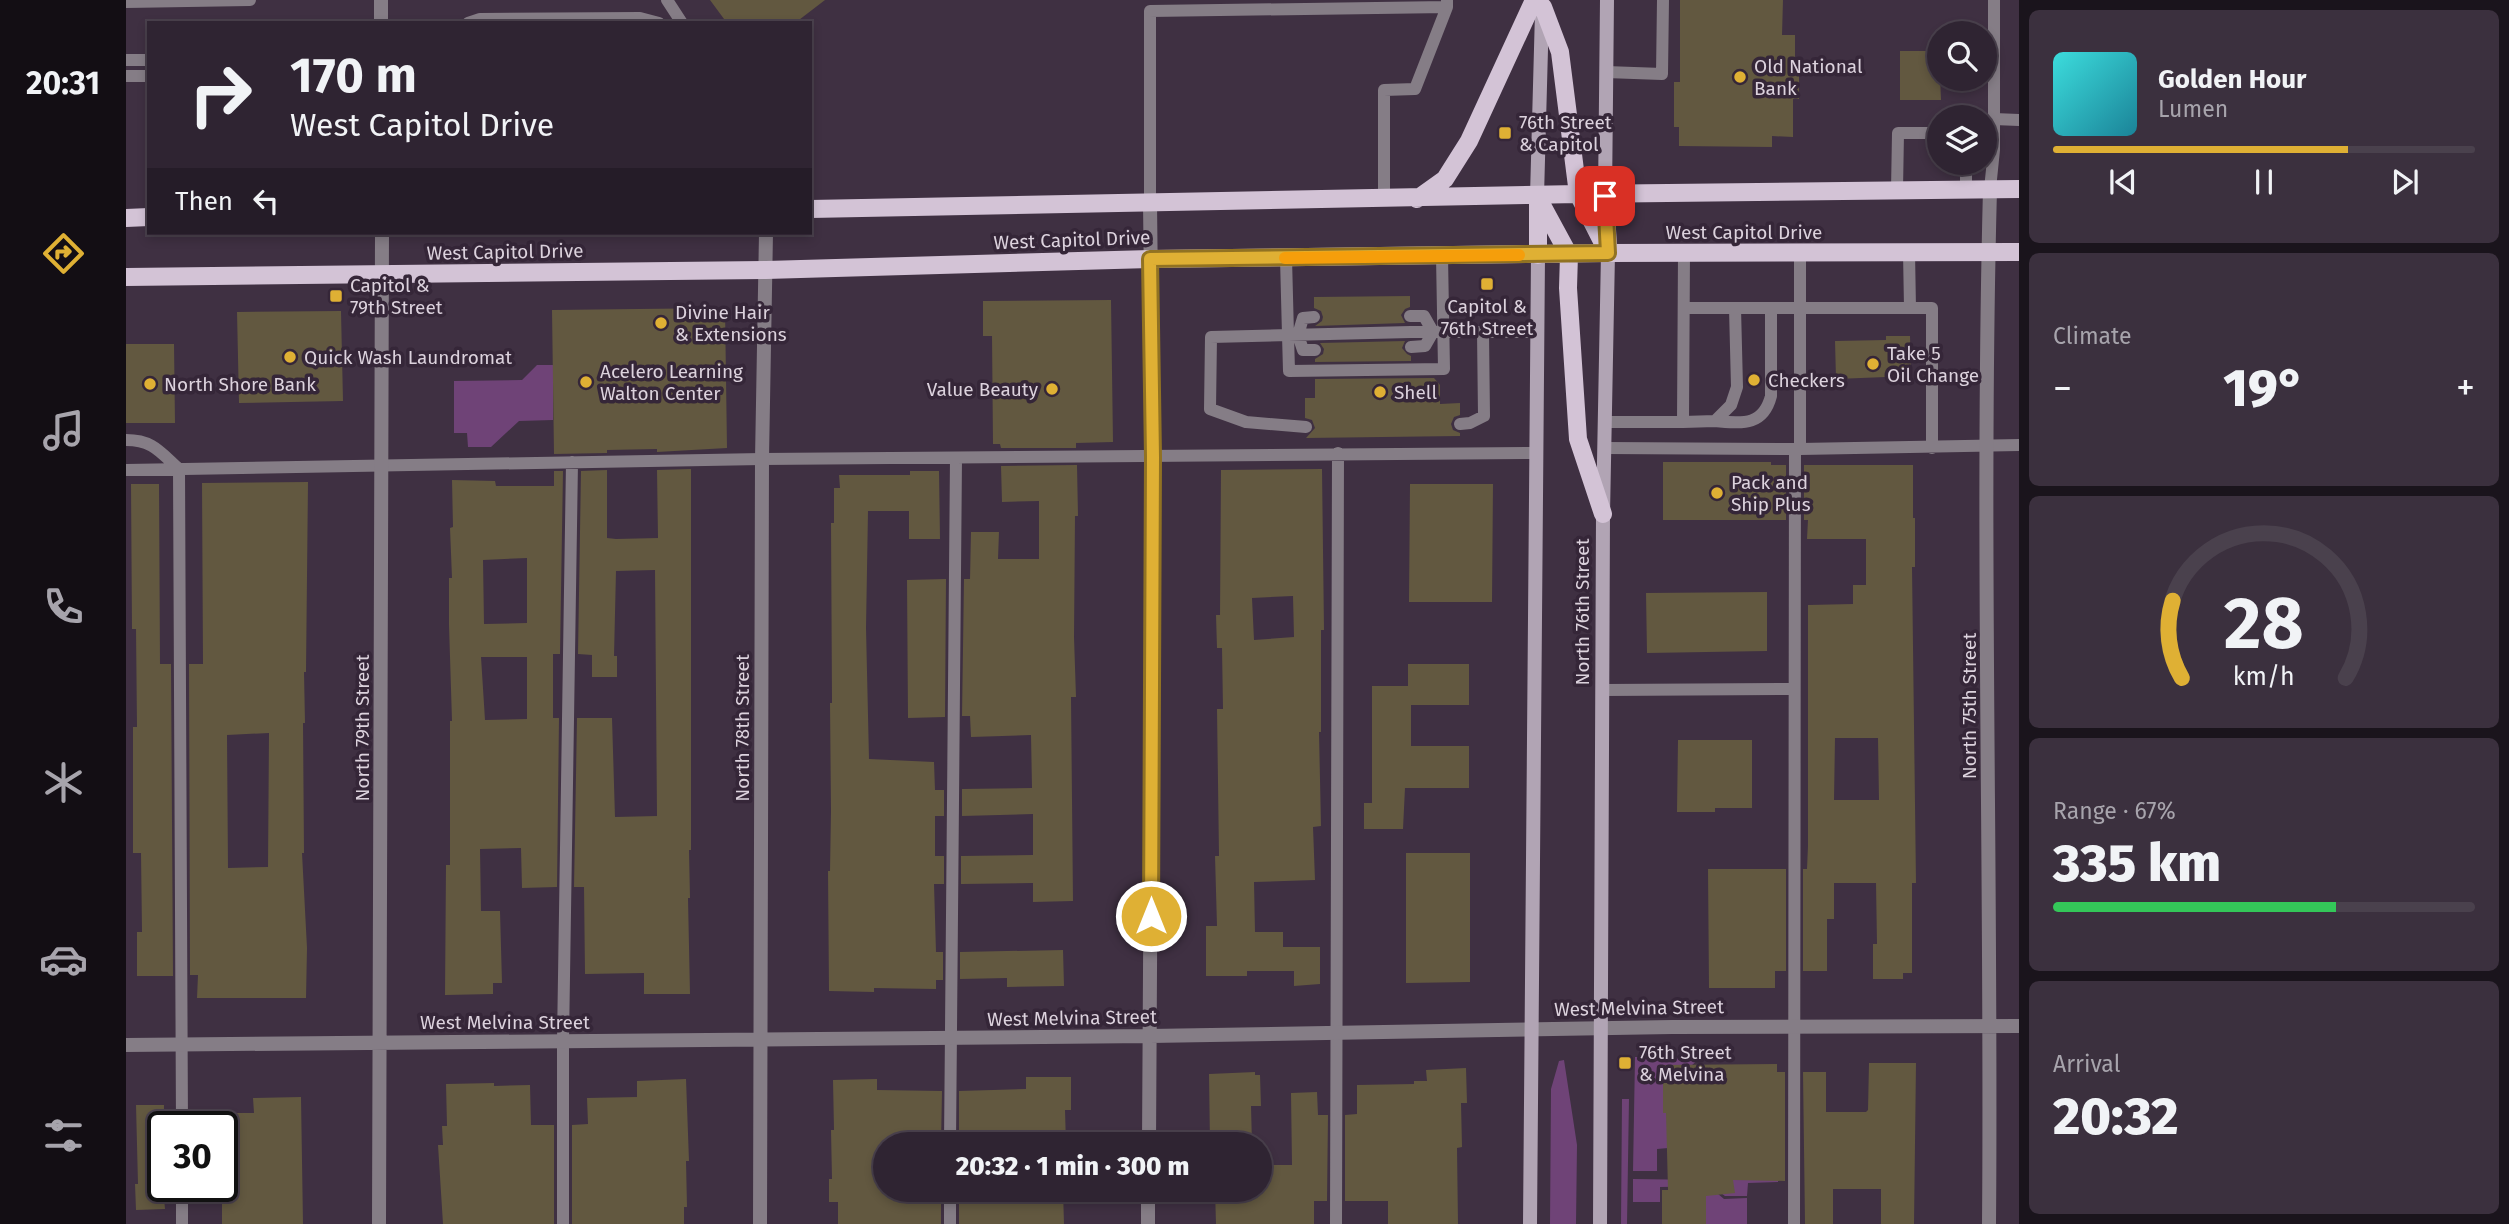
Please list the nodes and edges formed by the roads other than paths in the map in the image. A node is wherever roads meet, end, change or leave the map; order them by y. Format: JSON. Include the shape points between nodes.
{"nodes":[{"id":1,"x":250,"y":0,"type":"edge"},
{"id":2,"x":381,"y":0,"type":"edge"},
{"id":3,"x":667,"y":0,"type":"edge"},
{"id":4,"x":1607,"y":0,"type":"edge"},
{"id":5,"x":1663,"y":0,"type":"edge"},
{"id":6,"x":1994,"y":0,"type":"edge"},
{"id":7,"x":126,"y":2,"type":"edge"},
{"id":8,"x":1540,"y":2,"type":"edge"},
{"id":9,"x":1447,"y":4,"type":"edge"},
{"id":10,"x":381,"y":21,"type":"edge"},
{"id":11,"x":474,"y":21,"type":"edge"},
{"id":12,"x":651,"y":21,"type":"edge"},
{"id":13,"x":681,"y":21,"type":"edge"},
{"id":14,"x":126,"y":60,"type":"edge"},
{"id":15,"x":147,"y":60,"type":"edge"},
{"id":16,"x":1606,"y":72,"type":"junction"},
{"id":17,"x":126,"y":76,"type":"edge"},
{"id":18,"x":147,"y":76,"type":"edge"},
{"id":19,"x":1994,"y":105,"type":"edge"},
{"id":20,"x":1997,"y":120,"type":"edge"},
{"id":21,"x":2019,"y":120,"type":"edge"},
{"id":22,"x":1927,"y":133,"type":"edge"},
{"id":23,"x":1966,"y":175,"type":"edge"},
{"id":24,"x":1991,"y":175,"type":"edge"},
{"id":25,"x":2019,"y":188,"type":"edge"},
{"id":26,"x":1990,"y":189,"type":"junction"},
{"id":27,"x":1897,"y":190,"type":"junction"},
{"id":28,"x":1966,"y":190,"type":"junction"},
{"id":29,"x":1578,"y":194,"type":"junction"},
{"id":30,"x":1538,"y":196,"type":"junction"},
{"id":31,"x":1605,"y":196,"type":"junction"},
{"id":32,"x":1384,"y":199,"type":"junction"},
{"id":33,"x":1417,"y":199,"type":"junction"},
{"id":34,"x":1150,"y":203,"type":"junction"},
{"id":35,"x":812,"y":209,"type":"edge"},
{"id":36,"x":126,"y":218,"type":"edge"},
{"id":37,"x":147,"y":218,"type":"edge"},
{"id":38,"x":382,"y":235,"type":"edge"},
{"id":39,"x":766,"y":235,"type":"edge"},
{"id":40,"x":1988,"y":251,"type":"junction"},
{"id":41,"x":2019,"y":251,"type":"edge"},
{"id":42,"x":1909,"y":252,"type":"junction"},
{"id":43,"x":1608,"y":253,"type":"junction"},
{"id":44,"x":1684,"y":253,"type":"junction"},
{"id":45,"x":1800,"y":253,"type":"junction"},
{"id":46,"x":1538,"y":255,"type":"junction"},
{"id":47,"x":1569,"y":255,"type":"junction"},
{"id":48,"x":1442,"y":256,"type":"junction"},
{"id":49,"x":1286,"y":258,"type":"junction"},
{"id":50,"x":1150,"y":259,"type":"junction"},
{"id":51,"x":766,"y":270,"type":"junction"},
{"id":52,"x":381,"y":274,"type":"junction"},
{"id":53,"x":126,"y":277,"type":"edge"},
{"id":54,"x":1684,"y":308,"type":"junction"},
{"id":55,"x":1735,"y":308,"type":"junction"},
{"id":56,"x":1771,"y":308,"type":"junction"},
{"id":57,"x":1800,"y":308,"type":"junction"},
{"id":58,"x":1910,"y":308,"type":"junction"},
{"id":59,"x":1410,"y":316,"type":"dead end"},
{"id":60,"x":1314,"y":317,"type":"dead end"},
{"id":61,"x":1439,"y":332,"type":"junction"},
{"id":62,"x":1483,"y":332,"type":"junction"},
{"id":63,"x":1538,"y":332,"type":"junction"},
{"id":64,"x":1293,"y":335,"type":"junction"},
{"id":65,"x":1411,"y":347,"type":"dead end"},
{"id":66,"x":1315,"y":350,"type":"dead end"},
{"id":67,"x":1715,"y":421,"type":"junction"},
{"id":68,"x":1604,"y":422,"type":"junction"},
{"id":69,"x":1683,"y":422,"type":"junction"},
{"id":70,"x":1460,"y":424,"type":"dead end"},
{"id":71,"x":1306,"y":426,"type":"dead end"},
{"id":72,"x":126,"y":440,"type":"edge"},
{"id":73,"x":1986,"y":445,"type":"junction"},
{"id":74,"x":2019,"y":445,"type":"edge"},
{"id":75,"x":1604,"y":447,"type":"junction"},
{"id":76,"x":1932,"y":447,"type":"junction"},
{"id":77,"x":1797,"y":449,"type":"junction"},
{"id":78,"x":1338,"y":453,"type":"junction"},
{"id":79,"x":1538,"y":453,"type":"junction"},
{"id":80,"x":1153,"y":457,"type":"junction"},
{"id":81,"x":956,"y":458,"type":"junction"},
{"id":82,"x":762,"y":459,"type":"junction"},
{"id":83,"x":572,"y":462,"type":"junction"},
{"id":84,"x":382,"y":466,"type":"junction"},
{"id":85,"x":179,"y":469,"type":"junction"},
{"id":86,"x":126,"y":470,"type":"edge"},
{"id":87,"x":1603,"y":514,"type":"junction"},
{"id":88,"x":1794,"y":689,"type":"junction"},
{"id":89,"x":1603,"y":690,"type":"junction"},
{"id":90,"x":1795,"y":1026,"type":"junction"},
{"id":91,"x":1991,"y":1026,"type":"junction"},
{"id":92,"x":2019,"y":1026,"type":"edge"},
{"id":93,"x":1602,"y":1028,"type":"junction"},
{"id":94,"x":1532,"y":1029,"type":"junction"},
{"id":95,"x":1338,"y":1034,"type":"junction"},
{"id":96,"x":1150,"y":1036,"type":"junction"},
{"id":97,"x":951,"y":1038,"type":"junction"},
{"id":98,"x":760,"y":1039,"type":"junction"},
{"id":99,"x":563,"y":1041,"type":"junction"},
{"id":100,"x":381,"y":1042,"type":"junction"},
{"id":101,"x":183,"y":1044,"type":"junction"},
{"id":102,"x":126,"y":1045,"type":"edge"},
{"id":103,"x":182,"y":1111,"type":"edge"},
{"id":104,"x":950,"y":1132,"type":"edge"},
{"id":105,"x":1149,"y":1132,"type":"edge"},
{"id":106,"x":182,"y":1202,"type":"edge"},
{"id":107,"x":950,"y":1202,"type":"edge"},
{"id":108,"x":1148,"y":1202,"type":"edge"},
{"id":109,"x":182,"y":1224,"type":"edge"},
{"id":110,"x":379,"y":1224,"type":"edge"},
{"id":111,"x":563,"y":1224,"type":"edge"},
{"id":112,"x":760,"y":1224,"type":"edge"},
{"id":113,"x":950,"y":1224,"type":"edge"},
{"id":114,"x":1148,"y":1224,"type":"edge"},
{"id":115,"x":1336,"y":1224,"type":"edge"},
{"id":116,"x":1530,"y":1224,"type":"edge"},
{"id":117,"x":1600,"y":1224,"type":"edge"},
{"id":118,"x":1794,"y":1224,"type":"edge"},
{"id":119,"x":1989,"y":1224,"type":"edge"}],
"edges":[{"from":1,"to":7,"type":"lane"},
{"from":2,"to":10,"type":"street"},
{"from":3,"to":13,"type":"lane"},
{"from":4,"to":16,"type":"main road","name":"North 76th Street"},
{"from":5,"to":16,"type":"lane","via":[[1662,74]]},
{"from":6,"to":19,"type":"lane"},
{"from":8,"to":29,"type":"main road","via":[[1560,52]]},
{"from":8,"to":30,"type":"main road"},
{"from":8,"to":33,"type":"main road","via":[[1469,141],[1445,179]]},
{"from":9,"to":32,"type":"lane","via":[[1415,89],[1384,90]]},
{"from":9,"to":34,"type":"lane","via":[[1150,11]]},
{"from":11,"to":12,"type":"lane"},
{"from":14,"to":15,"type":"lane"},
{"from":16,"to":31,"type":"main road","name":"North 76th Street"},
{"from":17,"to":18,"type":"lane"},
{"from":20,"to":21,"type":"lane"},
{"from":22,"to":27,"type":"lane","via":[[1898,134]]},
{"from":23,"to":28,"type":"lane"},
{"from":24,"to":26,"type":"lane"},
{"from":25,"to":26,"type":"main road","name":"West Capitol Drive"},
{"from":26,"to":28,"type":"main road","name":"West Capitol Drive"},
{"from":26,"to":40,"type":"street","name":"North 75th Street"},
{"from":27,"to":28,"type":"main road","name":"West Capitol Drive"},
{"from":27,"to":31,"type":"main road","name":"West Capitol Drive"},
{"from":29,"to":30,"type":"main road","name":"West Capitol Drive"},
{"from":29,"to":31,"type":"main road","name":"West Capitol Drive"},
{"from":29,"to":43,"type":"main road"},
{"from":30,"to":33,"type":"main road","name":"West Capitol Drive"},
{"from":30,"to":46,"type":"main road"},
{"from":30,"to":47,"type":"main road"},
{"from":31,"to":43,"type":"main road","name":"North 76th Street"},
{"from":32,"to":33,"type":"main road","name":"West Capitol Drive"},
{"from":32,"to":34,"type":"main road","name":"West Capitol Drive"},
{"from":34,"to":35,"type":"main road","name":"West Capitol Drive"},
{"from":34,"to":50,"type":"street"},
{"from":36,"to":37,"type":"main road"},
{"from":38,"to":52,"type":"street","name":"North 79th Street"},
{"from":39,"to":51,"type":"street","name":"North 78th Street"},
{"from":40,"to":41,"type":"main road","name":"West Capitol Drive"},
{"from":40,"to":42,"type":"main road","name":"West Capitol Drive"},
{"from":40,"to":73,"type":"street","name":"North 75th Street"},
{"from":42,"to":45,"type":"main road","name":"West Capitol Drive"},
{"from":42,"to":58,"type":"lane"},
{"from":43,"to":44,"type":"main road","name":"West Capitol Drive"},
{"from":43,"to":47,"type":"main road","name":"West Capitol Drive"},
{"from":43,"to":68,"type":"main road","name":"North 76th Street"},
{"from":44,"to":45,"type":"main road","name":"West Capitol Drive"},
{"from":44,"to":54,"type":"lane"},
{"from":45,"to":57,"type":"lane"},
{"from":46,"to":47,"type":"main road","name":"West Capitol Drive"},
{"from":46,"to":48,"type":"main road","name":"West Capitol Drive"},
{"from":46,"to":63,"type":"main road"},
{"from":47,"to":87,"type":"main road","via":[[1578,439]]},
{"from":48,"to":49,"type":"main road","name":"West Capitol Drive"},
{"from":48,"to":61,"type":"lane"},
{"from":49,"to":50,"type":"main road","name":"West Capitol Drive"},
{"from":49,"to":64,"type":"lane"},
{"from":50,"to":51,"type":"main road","name":"West Capitol Drive"},
{"from":50,"to":80,"type":"street"},
{"from":51,"to":52,"type":"main road","name":"West Capitol Drive"},
{"from":51,"to":82,"type":"street","name":"North 78th Street"},
{"from":52,"to":53,"type":"main road","name":"West Capitol Drive"},
{"from":52,"to":84,"type":"street","name":"North 79th Street"},
{"from":54,"to":55,"type":"lane"},
{"from":54,"to":69,"type":"lane"},
{"from":55,"to":56,"type":"lane"},
{"from":55,"to":67,"type":"lane","via":[[1737,387],[1731,405]]},
{"from":56,"to":57,"type":"lane"},
{"from":56,"to":67,"type":"lane","via":[[1768,409],[1744,423]]},
{"from":57,"to":58,"type":"lane"},
{"from":57,"to":77,"type":"lane"},
{"from":58,"to":76,"type":"lane","via":[[1931,308]]},
{"from":59,"to":61,"type":"lane","via":[[1424,316]]},
{"from":60,"to":64,"type":"lane","via":[[1303,318]]},
{"from":61,"to":62,"type":"lane"},
{"from":61,"to":64,"type":"lane"},
{"from":61,"to":64,"type":"lane","via":[[1444,369],[1289,371]]},
{"from":61,"to":65,"type":"lane","via":[[1425,346]]},
{"from":62,"to":63,"type":"lane"},
{"from":62,"to":70,"type":"lane","via":[[1484,416]]},
{"from":63,"to":79,"type":"main road"},
{"from":64,"to":66,"type":"lane","via":[[1303,350]]},
{"from":64,"to":71,"type":"lane","via":[[1211,337],[1210,409],[1246,422]]},
{"from":67,"to":69,"type":"lane"},
{"from":68,"to":69,"type":"lane"},
{"from":68,"to":75,"type":"main road","name":"North 76th Street"},
{"from":72,"to":85,"type":"lane","via":[[152,445]]},
{"from":73,"to":74,"type":"lane"},
{"from":73,"to":76,"type":"lane"},
{"from":73,"to":91,"type":"street","name":"North 75th Street"},
{"from":75,"to":77,"type":"lane"},
{"from":75,"to":87,"type":"main road","name":"North 76th Street"},
{"from":76,"to":77,"type":"lane"},
{"from":77,"to":88,"type":"lane"},
{"from":78,"to":79,"type":"lane"},
{"from":78,"to":80,"type":"lane"},
{"from":78,"to":95,"type":"lane"},
{"from":79,"to":94,"type":"main road"},
{"from":80,"to":81,"type":"lane"},
{"from":80,"to":96,"type":"street"},
{"from":81,"to":82,"type":"lane"},
{"from":81,"to":97,"type":"lane"},
{"from":82,"to":83,"type":"lane"},
{"from":82,"to":98,"type":"street","name":"North 78th Street"},
{"from":83,"to":84,"type":"lane"},
{"from":83,"to":99,"type":"lane"},
{"from":84,"to":85,"type":"lane"},
{"from":84,"to":100,"type":"street","name":"North 79th Street"},
{"from":85,"to":86,"type":"lane"},
{"from":85,"to":101,"type":"lane"},
{"from":87,"to":89,"type":"main road","name":"North 76th Street"},
{"from":88,"to":89,"type":"lane"},
{"from":88,"to":90,"type":"lane"},
{"from":89,"to":93,"type":"main road","name":"North 76th Street"},
{"from":90,"to":91,"type":"street","name":"West Melvina Street"},
{"from":90,"to":93,"type":"street","name":"West Melvina Street"},
{"from":90,"to":118,"type":"lane"},
{"from":91,"to":92,"type":"street","name":"West Melvina Street"},
{"from":91,"to":119,"type":"street","name":"North 75th Street"},
{"from":93,"to":94,"type":"street","name":"West Melvina Street"},
{"from":93,"to":117,"type":"main road","name":"North 76th Street"},
{"from":94,"to":95,"type":"street","name":"West Melvina Street"},
{"from":94,"to":116,"type":"main road"},
{"from":95,"to":96,"type":"street","name":"West Melvina Street"},
{"from":95,"to":115,"type":"lane"},
{"from":96,"to":97,"type":"street","name":"West Melvina Street"},
{"from":96,"to":105,"type":"street"},
{"from":97,"to":98,"type":"street","name":"West Melvina Street"},
{"from":97,"to":104,"type":"lane"},
{"from":98,"to":99,"type":"street","name":"West Melvina Street"},
{"from":98,"to":112,"type":"street","name":"North 78th Street"},
{"from":99,"to":100,"type":"street","name":"West Melvina Street"},
{"from":99,"to":111,"type":"lane"},
{"from":100,"to":101,"type":"street","name":"West Melvina Street"},
{"from":100,"to":110,"type":"street","name":"North 79th Street"},
{"from":101,"to":102,"type":"street","name":"West Melvina Street"},
{"from":101,"to":103,"type":"lane"},
{"from":106,"to":109,"type":"lane"},
{"from":107,"to":113,"type":"lane"},
{"from":108,"to":114,"type":"street"}]}
